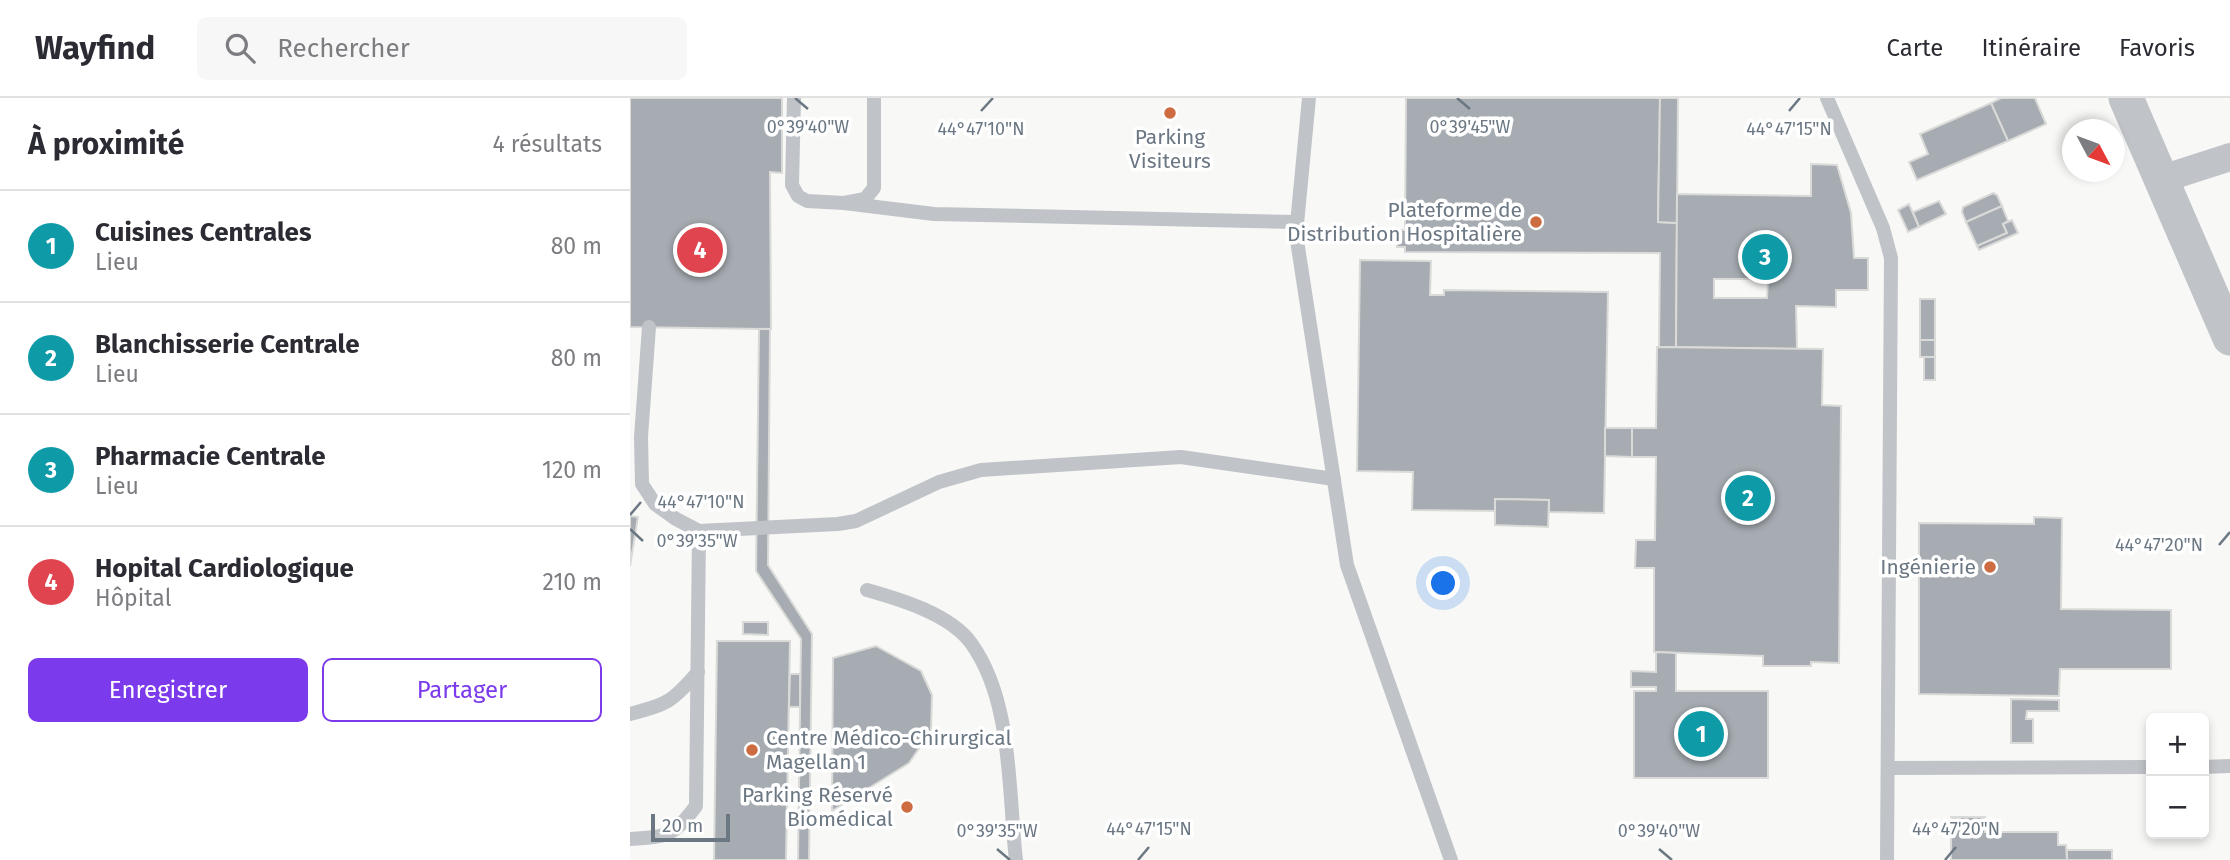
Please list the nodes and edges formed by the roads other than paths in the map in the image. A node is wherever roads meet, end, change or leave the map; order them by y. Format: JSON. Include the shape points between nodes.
{"nodes":[{"id":1,"x":794,"y":98,"type":"edge"},
{"id":2,"x":874,"y":98,"type":"edge"},
{"id":3,"x":1309,"y":98,"type":"edge"},
{"id":4,"x":1827,"y":98,"type":"edge"},
{"id":5,"x":2126,"y":98,"type":"edge"},
{"id":6,"x":2230,"y":157,"type":"edge"},
{"id":7,"x":2162,"y":179,"type":"junction"},
{"id":8,"x":844,"y":203,"type":"junction"},
{"id":9,"x":1297,"y":222,"type":"junction"},
{"id":10,"x":649,"y":327,"type":"dead end"},
{"id":11,"x":2230,"y":338,"type":"edge"},
{"id":12,"x":1334,"y":479,"type":"junction"},
{"id":13,"x":699,"y":531,"type":"junction"},
{"id":14,"x":867,"y":590,"type":"dead end"},
{"id":15,"x":698,"y":672,"type":"junction"},
{"id":16,"x":630,"y":714,"type":"edge"},
{"id":17,"x":2209,"y":766,"type":"edge"},
{"id":18,"x":2230,"y":766,"type":"edge"},
{"id":19,"x":2146,"y":767,"type":"edge"},
{"id":20,"x":1888,"y":768,"type":"junction"},
{"id":21,"x":630,"y":839,"type":"edge"},
{"id":22,"x":1016,"y":860,"type":"edge"},
{"id":23,"x":1451,"y":860,"type":"edge"},
{"id":24,"x":1887,"y":860,"type":"edge"}],
"edges":[{"from":1,"to":8,"type":"lane","via":[[792,185],[807,201]]},
{"from":2,"to":8,"type":"lane","via":[[874,188],[865,199]]},
{"from":3,"to":9,"type":"lane"},
{"from":4,"to":20,"type":"lane","via":[[1883,228],[1891,258]]},
{"from":5,"to":7,"type":"street"},
{"from":6,"to":7,"type":"street"},
{"from":7,"to":11,"type":"street"},
{"from":8,"to":9,"type":"lane","via":[[934,214]]},
{"from":9,"to":12,"type":"lane"},
{"from":10,"to":13,"type":"lane","via":[[642,484],[655,504]]},
{"from":12,"to":13,"type":"lane","via":[[1181,457],[981,470],[939,482],[856,521]]},
{"from":12,"to":23,"type":"lane","via":[[1347,565]]},
{"from":13,"to":15,"type":"lane"},
{"from":14,"to":22,"type":"lane","via":[[909,602],[970,641],[1002,716]]},
{"from":15,"to":16,"type":"lane","via":[[676,698]]},
{"from":15,"to":21,"type":"lane","via":[[696,806],[668,836]]},
{"from":17,"to":18,"type":"lane"},
{"from":19,"to":20,"type":"lane"},
{"from":20,"to":24,"type":"lane"}]}
